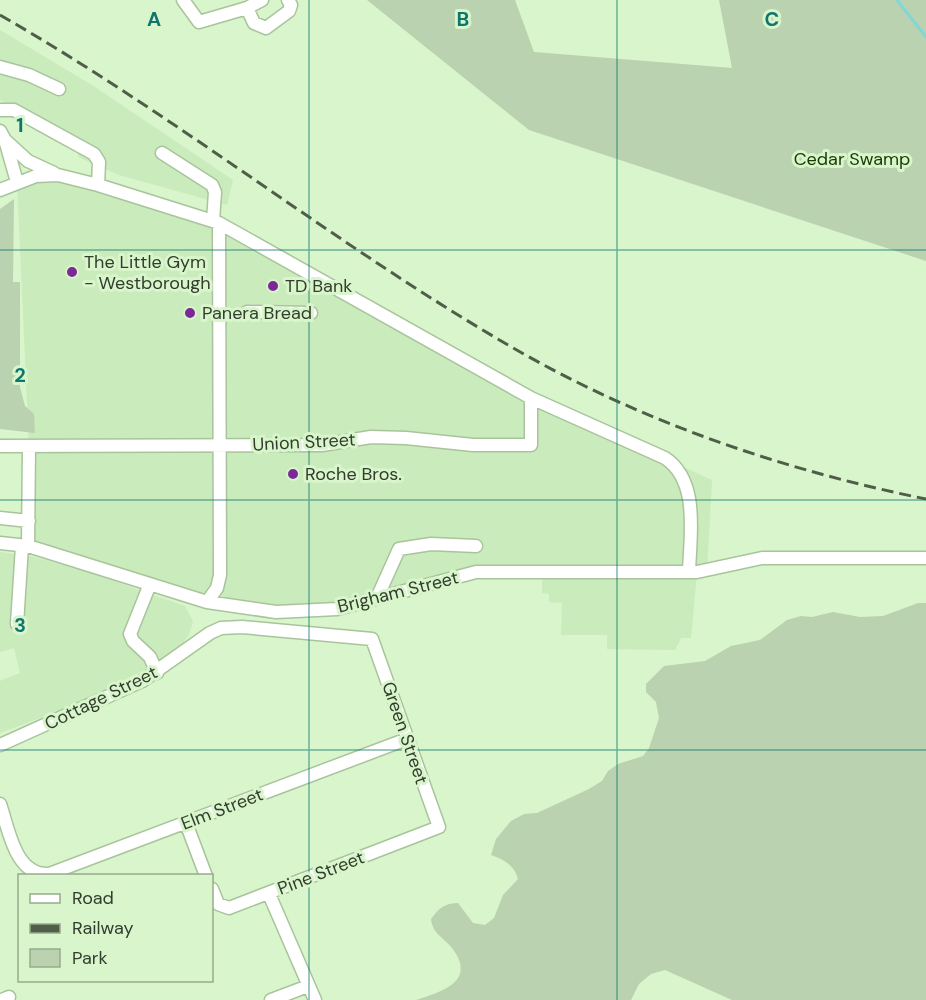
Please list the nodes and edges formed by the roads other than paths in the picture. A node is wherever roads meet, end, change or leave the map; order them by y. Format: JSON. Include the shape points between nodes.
{"nodes":[{"id":1,"x":183,"y":0,"type":"edge"},
{"id":2,"x":262,"y":0,"type":"edge"},
{"id":3,"x":288,"y":0,"type":"edge"},
{"id":4,"x":247,"y":8,"type":"junction"},
{"id":5,"x":0,"y":67,"type":"edge"},
{"id":6,"x":59,"y":89,"type":"dead end"},
{"id":7,"x":0,"y":110,"type":"edge"},
{"id":8,"x":3,"y":135,"type":"edge"},
{"id":9,"x":162,"y":153,"type":"dead end"},
{"id":10,"x":58,"y":175,"type":"junction"},
{"id":11,"x":17,"y":182,"type":"junction"},
{"id":12,"x":98,"y":185,"type":"junction"},
{"id":13,"x":0,"y":190,"type":"edge"},
{"id":14,"x":216,"y":222,"type":"junction"},
{"id":15,"x":247,"y":312,"type":"dead end"},
{"id":16,"x":311,"y":314,"type":"dead end"},
{"id":17,"x":531,"y":398,"type":"junction"},
{"id":18,"x":0,"y":446,"type":"edge"},
{"id":19,"x":220,"y":446,"type":"junction"},
{"id":20,"x":29,"y":447,"type":"junction"},
{"id":21,"x":0,"y":518,"type":"edge"},
{"id":22,"x":28,"y":521,"type":"junction"},
{"id":23,"x":0,"y":543,"type":"edge"},
{"id":24,"x":25,"y":546,"type":"junction"},
{"id":25,"x":476,"y":546,"type":"dead end"},
{"id":26,"x":926,"y":558,"type":"edge"},
{"id":27,"x":693,"y":572,"type":"junction"},
{"id":28,"x":150,"y":584,"type":"junction"},
{"id":29,"x":378,"y":598,"type":"junction"},
{"id":30,"x":207,"y":602,"type":"junction"},
{"id":31,"x":17,"y":624,"type":"dead end"},
{"id":32,"x":372,"y":639,"type":"joint"},
{"id":33,"x":157,"y":673,"type":"junction"},
{"id":34,"x":407,"y":739,"type":"junction"},
{"id":35,"x":0,"y":745,"type":"edge"},
{"id":36,"x":0,"y":804,"type":"edge"},
{"id":37,"x":186,"y":823,"type":"junction"},
{"id":38,"x":439,"y":827,"type":"joint"},
{"id":39,"x":205,"y":874,"type":"edge"},
{"id":40,"x":213,"y":892,"type":"edge"},
{"id":41,"x":269,"y":894,"type":"junction"},
{"id":42,"x":308,"y":986,"type":"junction"},
{"id":43,"x":271,"y":1000,"type":"edge"},
{"id":44,"x":315,"y":1000,"type":"edge"}],
"edges":[{"from":1,"to":4,"type":"street","via":[[199,22]]},
{"from":2,"to":4,"type":"street"},
{"from":3,"to":4,"type":"street","via":[[288,11],[266,28],[254,23]]},
{"from":5,"to":6,"type":"street"},
{"from":7,"to":12,"type":"street","via":[[14,110],[94,154],[99,162]]},
{"from":8,"to":10,"type":"street","via":[[28,161]]},
{"from":8,"to":11,"type":"street"},
{"from":9,"to":14,"type":"street","via":[[212,185]]},
{"from":10,"to":11,"type":"street"},
{"from":10,"to":12,"type":"street"},
{"from":11,"to":13,"type":"street"},
{"from":12,"to":14,"type":"street"},
{"from":14,"to":17,"type":"street"},
{"from":14,"to":19,"type":"street"},
{"from":15,"to":16,"type":"street"},
{"from":17,"to":19,"type":"street","name":"Union Street","via":[[531,445],[371,437],[322,445]]},
{"from":17,"to":27,"type":"street","via":[[676,465],[688,496]]},
{"from":18,"to":20,"type":"street","name":"Union Street"},
{"from":19,"to":20,"type":"street","name":"Union Street"},
{"from":19,"to":30,"type":"street","via":[[220,574],[217,588]]},
{"from":20,"to":22,"type":"street"},
{"from":21,"to":22,"type":"street"},
{"from":22,"to":24,"type":"street"},
{"from":23,"to":24,"type":"street","name":"Brigham Street"},
{"from":24,"to":28,"type":"street","name":"Brigham Street"},
{"from":24,"to":31,"type":"street"},
{"from":25,"to":29,"type":"street","via":[[431,544],[399,549]]},
{"from":26,"to":27,"type":"street","name":"Brigham Street","via":[[762,558]]},
{"from":27,"to":29,"type":"street","name":"Brigham Street","via":[[476,572]]},
{"from":28,"to":30,"type":"street","name":"Brigham Street"},
{"from":28,"to":33,"type":"street","via":[[130,634],[150,657]]},
{"from":29,"to":30,"type":"street","name":"Brigham Street","via":[[337,609],[276,612]]},
{"from":32,"to":33,"type":"street","name":"Cottage Street","via":[[228,627],[210,633]]},
{"from":32,"to":34,"type":"street","name":"Green Street"},
{"from":33,"to":35,"type":"street","name":"Cottage Street"},
{"from":34,"to":37,"type":"street","name":"Elm Street"},
{"from":34,"to":38,"type":"street","name":"Green Street"},
{"from":36,"to":37,"type":"street","name":"Elm Street","via":[[21,861],[36,873],[55,873]]},
{"from":37,"to":39,"type":"street"},
{"from":38,"to":41,"type":"street","name":"Pine Street"},
{"from":40,"to":41,"type":"street","name":"Pine Street","via":[[218,904],[225,908]]},
{"from":41,"to":42,"type":"street"},
{"from":42,"to":43,"type":"street"},
{"from":42,"to":44,"type":"street"}]}
